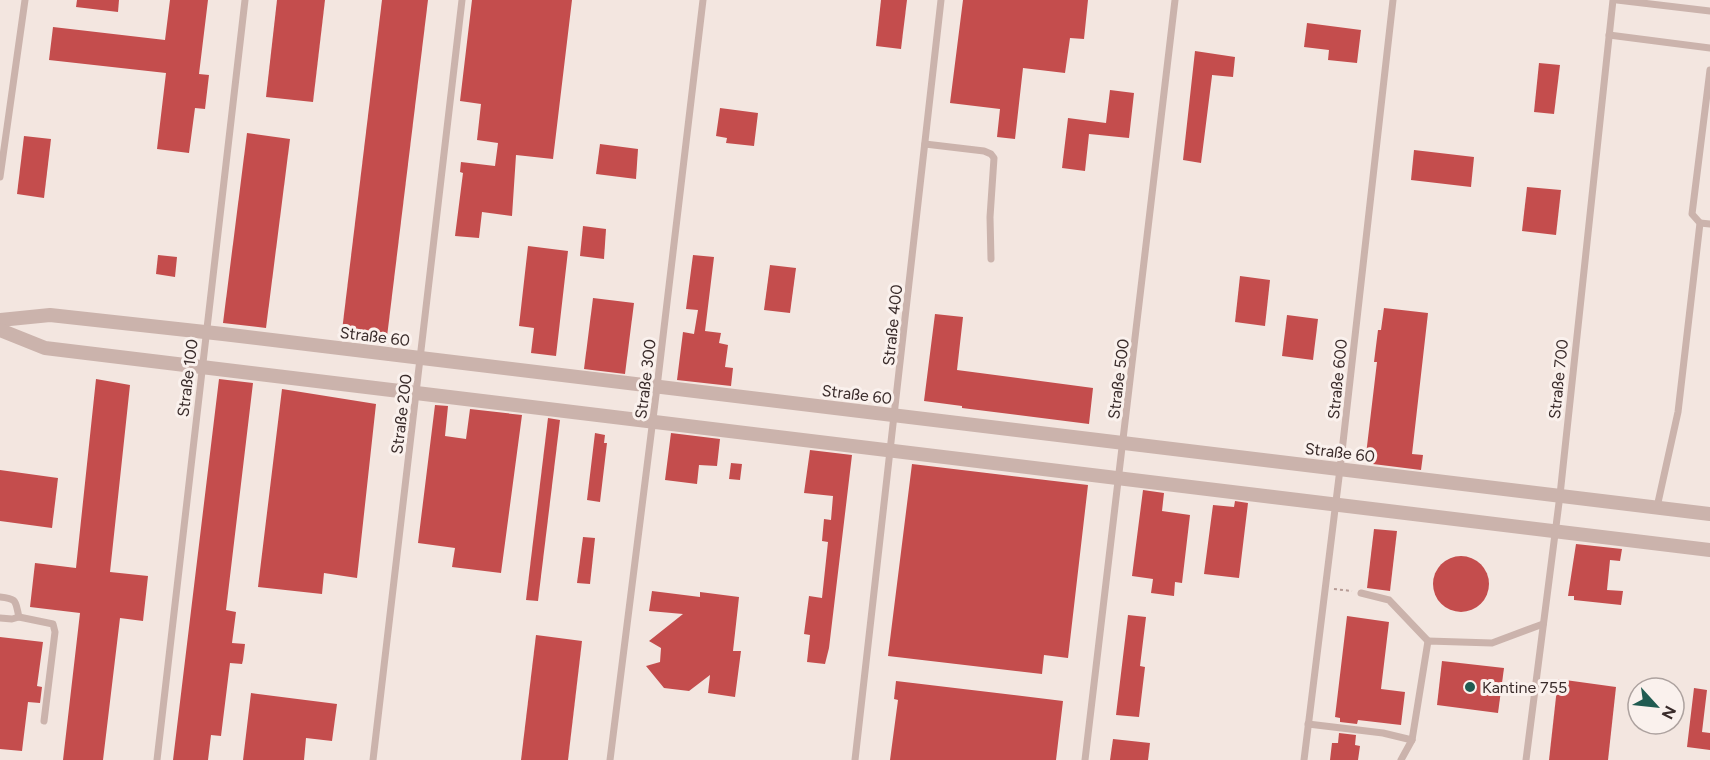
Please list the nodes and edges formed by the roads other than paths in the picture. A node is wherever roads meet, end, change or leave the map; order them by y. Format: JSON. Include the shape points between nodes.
{"nodes":[{"id":1,"x":25,"y":0,"type":"edge"},
{"id":2,"x":245,"y":0,"type":"edge"},
{"id":3,"x":462,"y":0,"type":"edge"},
{"id":4,"x":703,"y":0,"type":"edge"},
{"id":5,"x":941,"y":0,"type":"edge"},
{"id":6,"x":1174,"y":0,"type":"edge"},
{"id":7,"x":1393,"y":0,"type":"edge"},
{"id":8,"x":1615,"y":0,"type":"edge"},
{"id":9,"x":1710,"y":11,"type":"edge"},
{"id":10,"x":1609,"y":35,"type":"junction"},
{"id":11,"x":1710,"y":48,"type":"edge"},
{"id":12,"x":1710,"y":70,"type":"edge"},
{"id":13,"x":925,"y":144,"type":"junction"},
{"id":14,"x":0,"y":177,"type":"edge"},
{"id":15,"x":1700,"y":223,"type":"junction"},
{"id":16,"x":1710,"y":224,"type":"edge"},
{"id":17,"x":991,"y":259,"type":"dead end"},
{"id":18,"x":0,"y":320,"type":"edge"},
{"id":19,"x":0,"y":330,"type":"edge"},
{"id":20,"x":206,"y":332,"type":"junction"},
{"id":21,"x":421,"y":358,"type":"junction"},
{"id":22,"x":202,"y":367,"type":"junction"},
{"id":23,"x":657,"y":387,"type":"junction"},
{"id":24,"x":417,"y":393,"type":"junction"},
{"id":25,"x":895,"y":415,"type":"junction"},
{"id":26,"x":653,"y":422,"type":"junction"},
{"id":27,"x":1124,"y":442,"type":"junction"},
{"id":28,"x":891,"y":450,"type":"junction"},
{"id":29,"x":1340,"y":469,"type":"junction"},
{"id":30,"x":1120,"y":478,"type":"junction"},
{"id":31,"x":1560,"y":495,"type":"junction"},
{"id":32,"x":1336,"y":505,"type":"junction"},
{"id":33,"x":1657,"y":507,"type":"junction"},
{"id":34,"x":1710,"y":514,"type":"edge"},
{"id":35,"x":1555,"y":531,"type":"junction"},
{"id":36,"x":1710,"y":550,"type":"edge"},
{"id":37,"x":1361,"y":593,"type":"road end"},
{"id":38,"x":0,"y":597,"type":"edge"},
{"id":39,"x":19,"y":616,"type":"junction"},
{"id":40,"x":0,"y":618,"type":"edge"},
{"id":41,"x":1544,"y":624,"type":"junction"},
{"id":42,"x":1428,"y":641,"type":"junction"},
{"id":43,"x":44,"y":721,"type":"dead end"},
{"id":44,"x":1308,"y":724,"type":"junction"},
{"id":45,"x":1412,"y":740,"type":"junction"},
{"id":46,"x":157,"y":760,"type":"edge"},
{"id":47,"x":373,"y":760,"type":"edge"},
{"id":48,"x":610,"y":760,"type":"edge"},
{"id":49,"x":855,"y":760,"type":"edge"},
{"id":50,"x":1085,"y":760,"type":"edge"},
{"id":51,"x":1304,"y":760,"type":"edge"},
{"id":52,"x":1401,"y":760,"type":"edge"},
{"id":53,"x":1526,"y":760,"type":"edge"}],
"edges":[{"from":1,"to":14,"type":"lane"},
{"from":2,"to":20,"type":"lane","name":"Straße 100"},
{"from":3,"to":21,"type":"lane","name":"Straße 200"},
{"from":4,"to":23,"type":"lane","name":"Straße 300"},
{"from":5,"to":13,"type":"lane","name":"Straße 400"},
{"from":6,"to":27,"type":"lane","name":"Straße 500"},
{"from":7,"to":29,"type":"lane","name":"Straße 600"},
{"from":8,"to":9,"type":"lane"},
{"from":8,"to":10,"type":"lane","name":"Straße 700"},
{"from":10,"to":11,"type":"lane"},
{"from":10,"to":31,"type":"lane","name":"Straße 700"},
{"from":12,"to":15,"type":"lane","via":[[1692,214]]},
{"from":13,"to":17,"type":"lane","via":[[984,151],[994,158]]},
{"from":13,"to":25,"type":"lane","name":"Straße 400"},
{"from":15,"to":16,"type":"lane"},
{"from":15,"to":33,"type":"lane","via":[[1678,412]]},
{"from":18,"to":20,"type":"street","name":"Straße 60","via":[[50,315]]},
{"from":19,"to":22,"type":"street","via":[[45,348]]},
{"from":20,"to":21,"type":"street","name":"Straße 60"},
{"from":20,"to":22,"type":"lane","name":"Straße 100"},
{"from":21,"to":23,"type":"street","name":"Straße 60"},
{"from":21,"to":24,"type":"lane","name":"Straße 200"},
{"from":22,"to":24,"type":"street"},
{"from":22,"to":46,"type":"lane","name":"Straße 100"},
{"from":23,"to":25,"type":"street","name":"Straße 60"},
{"from":23,"to":26,"type":"lane","name":"Straße 300"},
{"from":24,"to":26,"type":"street"},
{"from":24,"to":47,"type":"lane","name":"Straße 200"},
{"from":25,"to":27,"type":"street","name":"Straße 60"},
{"from":25,"to":28,"type":"lane","name":"Straße 400"},
{"from":26,"to":28,"type":"street"},
{"from":26,"to":48,"type":"lane","name":"Straße 300"},
{"from":27,"to":29,"type":"street","name":"Straße 60"},
{"from":27,"to":30,"type":"lane","name":"Straße 500"},
{"from":28,"to":30,"type":"street"},
{"from":28,"to":49,"type":"lane","name":"Straße 400"},
{"from":29,"to":31,"type":"street","name":"Straße 60"},
{"from":29,"to":32,"type":"lane","name":"Straße 600"},
{"from":30,"to":32,"type":"street"},
{"from":30,"to":50,"type":"lane","name":"Straße 500"},
{"from":31,"to":33,"type":"street","name":"Straße 60"},
{"from":31,"to":35,"type":"lane","name":"Straße 700"},
{"from":32,"to":35,"type":"street"},
{"from":32,"to":44,"type":"lane","name":"Straße 600"},
{"from":33,"to":34,"type":"street","name":"Straße 60"},
{"from":35,"to":36,"type":"street"},
{"from":35,"to":41,"type":"lane","name":"Straße 700"},
{"from":37,"to":42,"type":"lane","via":[[1389,600]]},
{"from":38,"to":39,"type":"lane","via":[[13,598]]},
{"from":39,"to":40,"type":"lane","via":[[12,620]]},
{"from":39,"to":43,"type":"lane","via":[[53,624],[55,632]]},
{"from":41,"to":42,"type":"lane","via":[[1492,643]]},
{"from":41,"to":53,"type":"lane","name":"Straße 700"},
{"from":42,"to":45,"type":"lane"},
{"from":44,"to":45,"type":"lane"},
{"from":44,"to":51,"type":"lane","name":"Straße 600"},
{"from":45,"to":52,"type":"lane"}]}
